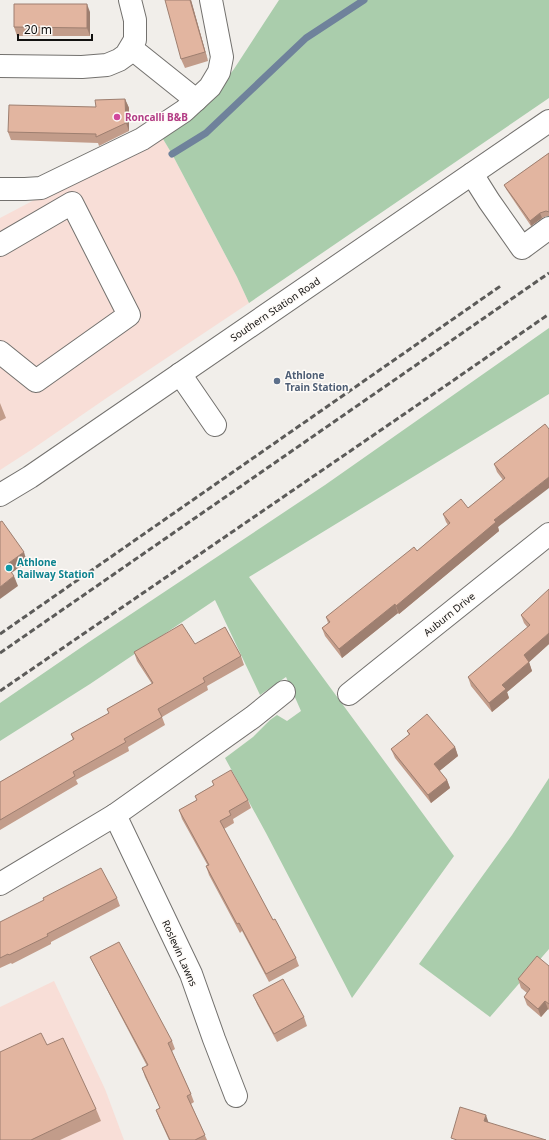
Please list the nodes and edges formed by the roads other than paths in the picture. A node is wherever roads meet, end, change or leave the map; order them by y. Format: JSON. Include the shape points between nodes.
{"nodes":[{"id":1,"x":130,"y":0,"type":"edge"},
{"id":2,"x":211,"y":0,"type":"edge"},
{"id":3,"x":131,"y":48,"type":"junction"},
{"id":4,"x":0,"y":66,"type":"edge"},
{"id":5,"x":196,"y":100,"type":"junction"},
{"id":6,"x":549,"y":121,"type":"edge"},
{"id":7,"x":472,"y":174,"type":"junction"},
{"id":8,"x":0,"y":189,"type":"edge"},
{"id":9,"x":549,"y":228,"type":"edge"},
{"id":10,"x":0,"y":245,"type":"edge"},
{"id":11,"x":0,"y":352,"type":"edge"},
{"id":12,"x":180,"y":374,"type":"junction"},
{"id":13,"x":215,"y":425,"type":"dead end"},
{"id":14,"x":0,"y":495,"type":"edge"},
{"id":15,"x":549,"y":534,"type":"edge"},
{"id":16,"x":284,"y":692,"type":"dead end"},
{"id":17,"x":349,"y":694,"type":"dead end"},
{"id":18,"x":115,"y":815,"type":"junction"},
{"id":19,"x":0,"y":884,"type":"edge"},
{"id":20,"x":236,"y":1096,"type":"dead end"}],
"edges":[{"from":1,"to":3,"type":"street","via":[[135,20],[135,40]]},
{"from":2,"to":5,"type":"street","via":[[222,57],[219,72],[210,87]]},
{"from":3,"to":4,"type":"street","via":[[123,58],[107,65]]},
{"from":3,"to":5,"type":"street"},
{"from":5,"to":8,"type":"street","via":[[142,139],[41,188]]},
{"from":6,"to":7,"type":"street","name":"Southern Station Road"},
{"from":7,"to":9,"type":"street","via":[[522,248]]},
{"from":7,"to":12,"type":"street","name":"Southern Station Road"},
{"from":10,"to":11,"type":"street","via":[[72,203],[129,315],[36,381]]},
{"from":12,"to":13,"type":"street"},
{"from":12,"to":14,"type":"street","name":"Southern Station Road"},
{"from":15,"to":17,"type":"street","name":"Auburn Drive"},
{"from":16,"to":18,"type":"street"},
{"from":18,"to":19,"type":"street"},
{"from":18,"to":20,"type":"street","name":"Roslevin Lawns","via":[[191,974]]}]}
